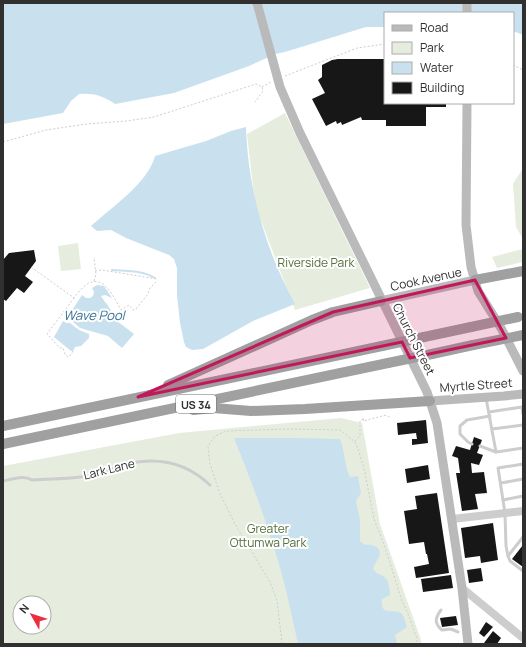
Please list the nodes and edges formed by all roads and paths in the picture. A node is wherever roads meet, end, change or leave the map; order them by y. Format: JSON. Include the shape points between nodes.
{"nodes":[{"id":1,"x":258,"y":3,"type":"edge"},
{"id":2,"x":384,"y":44,"type":"edge"},
{"id":3,"x":514,"y":66,"type":"edge"},
{"id":4,"x":523,"y":70,"type":"edge"},
{"id":5,"x":278,"y":78,"type":"junction"},
{"id":6,"x":262,"y":87,"type":"junction"},
{"id":7,"x":255,"y":102,"type":"dead end"},
{"id":8,"x":467,"y":104,"type":"edge"},
{"id":9,"x":3,"y":142,"type":"edge"},
{"id":10,"x":94,"y":257,"type":"dead end"},
{"id":11,"x":31,"y":267,"type":"dead end"},
{"id":12,"x":95,"y":271,"type":"junction"},
{"id":13,"x":523,"y":271,"type":"edge"},
{"id":14,"x":157,"y":278,"type":"dead end"},
{"id":15,"x":475,"y":280,"type":"junction"},
{"id":16,"x":93,"y":282,"type":"junction"},
{"id":17,"x":156,"y":282,"type":"dead end"},
{"id":18,"x":74,"y":298,"type":"junction"},
{"id":19,"x":381,"y":301,"type":"junction"},
{"id":20,"x":520,"y":316,"type":"edge"},
{"id":21,"x":523,"y":335,"type":"edge"},
{"id":22,"x":73,"y":351,"type":"dead end"},
{"id":23,"x":523,"y":371,"type":"edge"},
{"id":24,"x":523,"y":394,"type":"edge"},
{"id":25,"x":138,"y":397,"type":"junction"},
{"id":26,"x":486,"y":397,"type":"junction"},
{"id":27,"x":430,"y":401,"type":"junction"},
{"id":28,"x":489,"y":414,"type":"junction"},
{"id":29,"x":523,"y":414,"type":"edge"},
{"id":30,"x":137,"y":417,"type":"junction"},
{"id":31,"x":391,"y":418,"type":"dead end"},
{"id":32,"x":523,"y":425,"type":"edge"},
{"id":33,"x":3,"y":426,"type":"edge"},
{"id":34,"x":492,"y":430,"type":"junction"},
{"id":35,"x":355,"y":442,"type":"junction"},
{"id":36,"x":3,"y":444,"type":"edge"},
{"id":37,"x":472,"y":444,"type":"dead end"},
{"id":38,"x":480,"y":446,"type":"dead end"},
{"id":39,"x":523,"y":448,"type":"edge"},
{"id":40,"x":496,"y":452,"type":"junction"},
{"id":41,"x":523,"y":464,"type":"edge"},
{"id":42,"x":523,"y":479,"type":"edge"},
{"id":43,"x":3,"y":481,"type":"edge"},
{"id":44,"x":501,"y":483,"type":"junction"},
{"id":45,"x":210,"y":485,"type":"dead end"},
{"id":46,"x":523,"y":496,"type":"edge"},
{"id":47,"x":503,"y":500,"type":"junction"},
{"id":48,"x":523,"y":511,"type":"edge"},
{"id":49,"x":505,"y":513,"type":"junction"},
{"id":50,"x":452,"y":519,"type":"junction"},
{"id":51,"x":523,"y":537,"type":"edge"},
{"id":52,"x":508,"y":556,"type":"junction"},
{"id":53,"x":523,"y":571,"type":"edge"},
{"id":54,"x":462,"y":588,"type":"junction"},
{"id":55,"x":441,"y":610,"type":"dead end"},
{"id":56,"x":458,"y":632,"type":"dead end"},
{"id":57,"x":523,"y":638,"type":"edge"},
{"id":58,"x":282,"y":644,"type":"edge"},
{"id":59,"x":417,"y":644,"type":"edge"},
{"id":60,"x":468,"y":644,"type":"edge"}],
"edges":[{"from":1,"to":5,"type":"main road","name":"Church Street"},
{"from":2,"to":5,"type":"path","via":[[357,48]]},
{"from":3,"to":4,"type":"path"},
{"from":5,"to":6,"type":"path"},
{"from":5,"to":19,"type":"main road","name":"Church Street","via":[[300,133]]},
{"from":6,"to":7,"type":"path","via":[[263,91]]},
{"from":6,"to":9,"type":"path","via":[[252,85],[154,117],[46,130]]},
{"from":8,"to":15,"type":"main road","via":[[466,225]]},
{"from":10,"to":12,"type":"path"},
{"from":11,"to":18,"type":"path"},
{"from":12,"to":14,"type":"path"},
{"from":12,"to":16,"type":"path"},
{"from":13,"to":15,"type":"highway"},
{"from":15,"to":19,"type":"main road","name":"Cook Avenue"},
{"from":15,"to":23,"type":"main road","via":[[478,291]]},
{"from":16,"to":17,"type":"path","via":[[105,285],[122,310],[129,306],[133,310],[136,309]]},
{"from":16,"to":18,"type":"path","via":[[81,289]]},
{"from":18,"to":22,"type":"path","via":[[47,334],[63,348],[68,357]]},
{"from":19,"to":25,"type":"highway","via":[[333,312],[312,320],[185,379]]},
{"from":19,"to":27,"type":"main road","name":"Church Street"},
{"from":20,"to":25,"type":"highway","number":"US 34","bridge":true},
{"from":21,"to":30,"type":"highway","number":"US 34","bridge":true},
{"from":24,"to":26,"type":"main road","name":"Myrtle Street"},
{"from":25,"to":33,"type":"highway","number":"US 34"},
{"from":26,"to":27,"type":"main road","name":"Myrtle Street"},
{"from":26,"to":28,"type":"lane"},
{"from":27,"to":30,"type":"highway","via":[[282,410],[213,408]]},
{"from":27,"to":50,"type":"main road","name":"Church Street","via":[[437,423]]},
{"from":28,"to":29,"type":"lane","via":[[522,407]]},
{"from":28,"to":34,"type":"lane"},
{"from":28,"to":37,"type":"lane","via":[[467,420],[460,426],[460,434]]},
{"from":30,"to":36,"type":"highway","number":"US 34"},
{"from":31,"to":35,"type":"path","via":[[386,414],[363,421],[364,418],[360,421],[360,436]]},
{"from":32,"to":34,"type":"lane"},
{"from":34,"to":40,"type":"lane"},
{"from":35,"to":58,"type":"path","via":[[340,430],[240,430],[220,433],[208,447],[210,464],[220,494],[277,600]]},
{"from":35,"to":59,"type":"path","via":[[364,468],[374,518]]},
{"from":38,"to":40,"type":"lane"},
{"from":39,"to":40,"type":"lane"},
{"from":41,"to":44,"type":"lane","via":[[498,468]]},
{"from":42,"to":44,"type":"lane"},
{"from":43,"to":45,"type":"lane","name":"Lark Lane","via":[[95,475],[130,463],[154,460],[180,466]]},
{"from":44,"to":47,"type":"lane"},
{"from":46,"to":47,"type":"lane"},
{"from":47,"to":49,"type":"lane"},
{"from":48,"to":49,"type":"street"},
{"from":49,"to":50,"type":"street"},
{"from":49,"to":52,"type":"lane"},
{"from":50,"to":54,"type":"main road","name":"Church Street"},
{"from":51,"to":52,"type":"lane"},
{"from":52,"to":53,"type":"lane","via":[[510,561]]},
{"from":54,"to":57,"type":"street"},
{"from":54,"to":60,"type":"main road","name":"Church Street"},
{"from":55,"to":56,"type":"lane","via":[[436,624],[442,630],[451,629]]}]}
